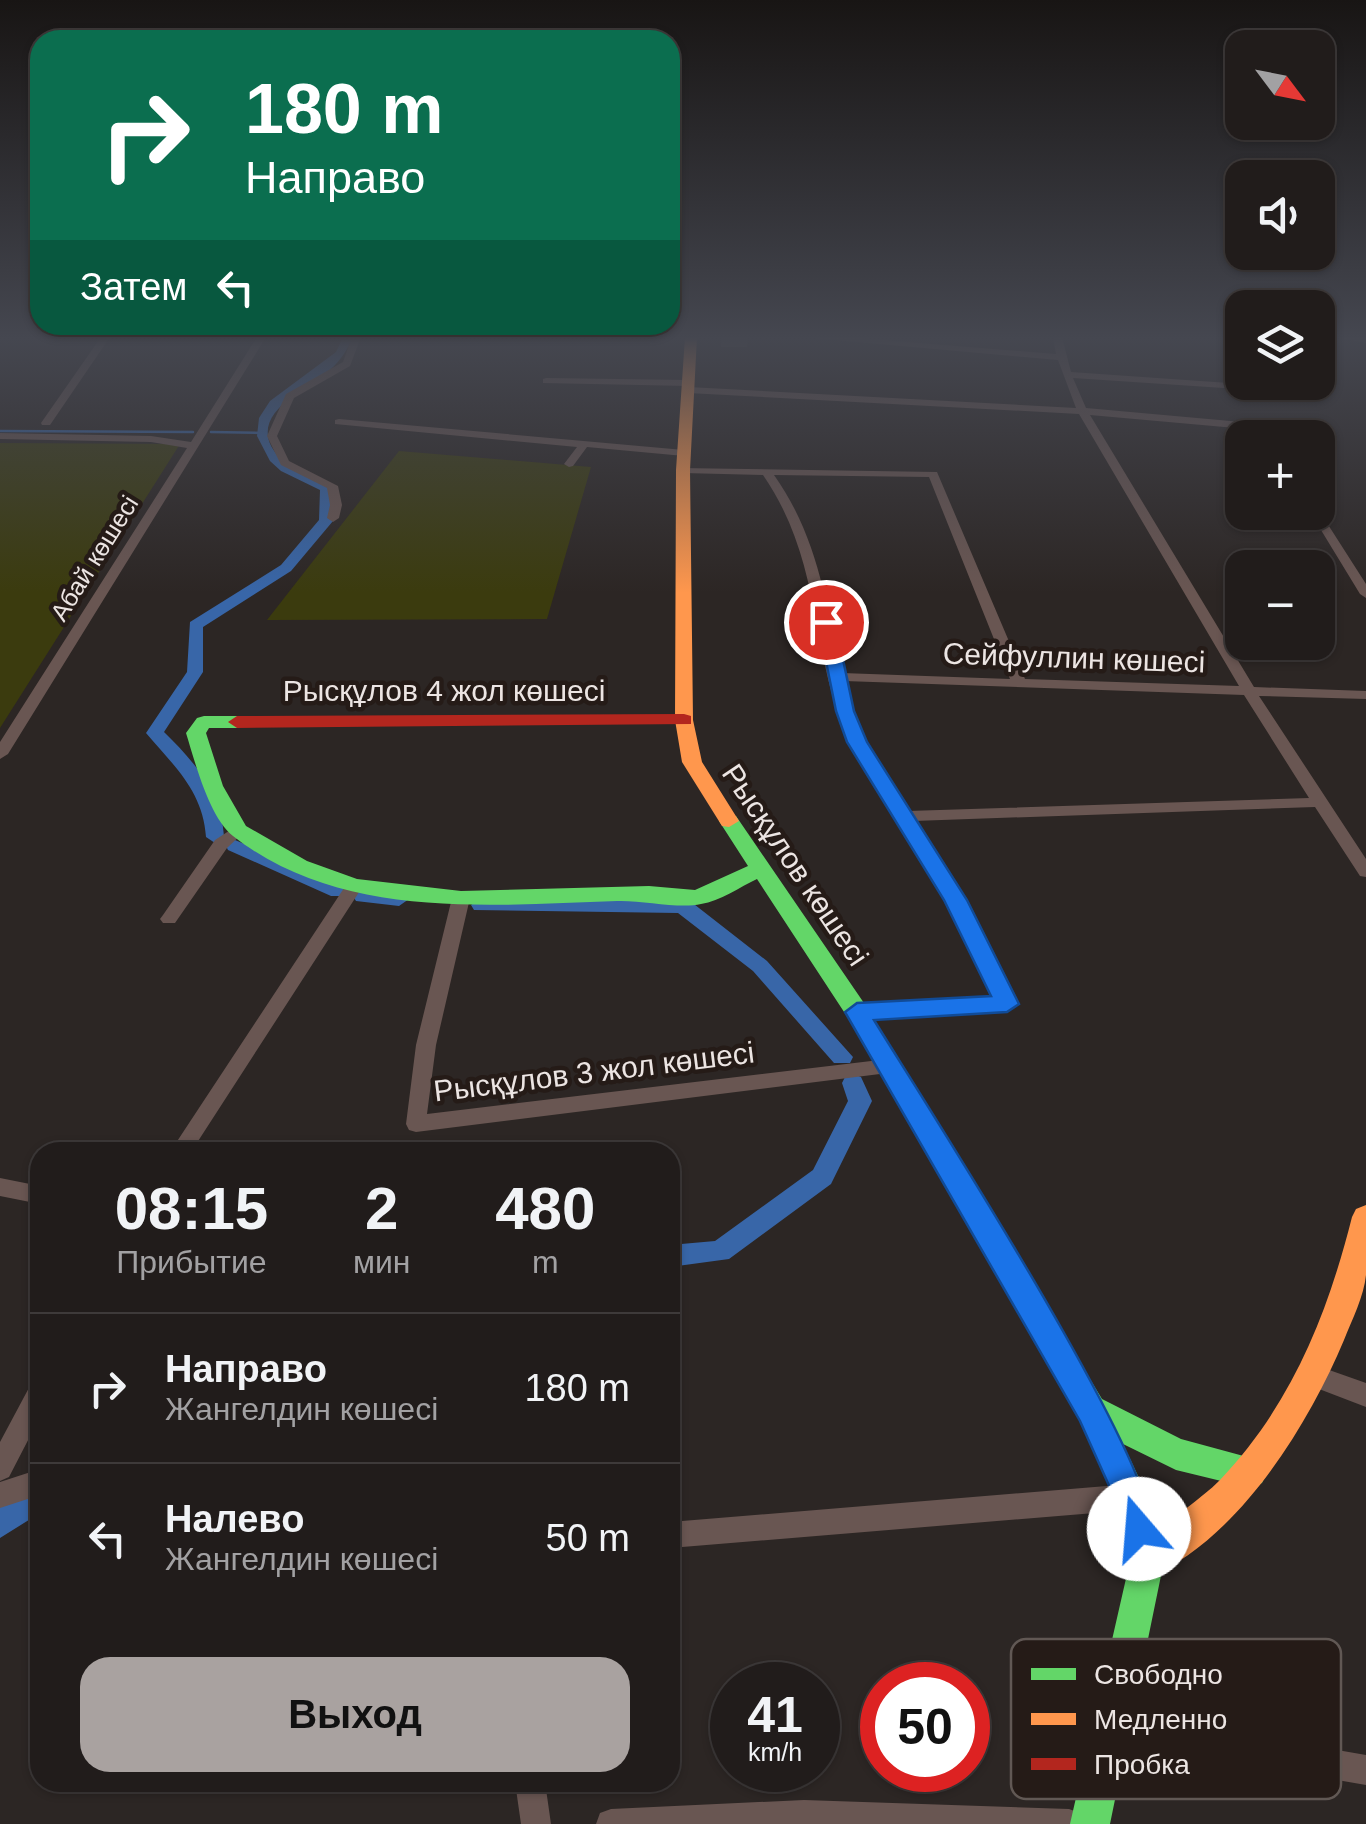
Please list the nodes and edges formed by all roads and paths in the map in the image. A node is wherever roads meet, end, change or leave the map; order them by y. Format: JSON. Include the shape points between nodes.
{"nodes":[{"id":1,"x":206,"y":422,"type":"edge"},
{"id":2,"x":278,"y":422,"type":"edge"},
{"id":3,"x":340,"y":422,"type":"edge"},
{"id":4,"x":686,"y":422,"type":"edge"},
{"id":5,"x":1091,"y":422,"type":"edge"},
{"id":6,"x":1187,"y":422,"type":"edge"},
{"id":7,"x":1225,"y":426,"type":"edge"},
{"id":8,"x":0,"y":436,"type":"edge"},
{"id":9,"x":191,"y":445,"type":"junction"},
{"id":10,"x":582,"y":446,"type":"junction"},
{"id":11,"x":684,"y":461,"type":"junction"},
{"id":12,"x":569,"y":464,"type":"dead end"},
{"id":13,"x":766,"y":471,"type":"junction"},
{"id":14,"x":333,"y":518,"type":"dead end"},
{"id":15,"x":1327,"y":530,"type":"edge"},
{"id":16,"x":1366,"y":594,"type":"edge"},
{"id":17,"x":839,"y":677,"type":"junction"},
{"id":18,"x":1020,"y":685,"type":"junction"},
{"id":19,"x":1249,"y":691,"type":"junction"},
{"id":20,"x":1366,"y":695,"type":"edge"},
{"id":21,"x":684,"y":720,"type":"junction"},
{"id":22,"x":0,"y":754,"type":"edge"},
{"id":23,"x":1319,"y":802,"type":"junction"},
{"id":24,"x":903,"y":816,"type":"junction"},
{"id":25,"x":238,"y":830,"type":"junction"},
{"id":26,"x":759,"y":870,"type":"junction"},
{"id":27,"x":1366,"y":872,"type":"edge"},
{"id":28,"x":354,"y":886,"type":"junction"},
{"id":29,"x":461,"y":898,"type":"junction"},
{"id":30,"x":169,"y":918,"type":"dead end"},
{"id":31,"x":857,"y":1012,"type":"junction"},
{"id":32,"x":888,"y":1066,"type":"junction"},
{"id":33,"x":187,"y":1142,"type":"edge"},
{"id":34,"x":0,"y":1187,"type":"edge"},
{"id":35,"x":30,"y":1194,"type":"edge"},
{"id":36,"x":1366,"y":1217,"type":"edge"},
{"id":37,"x":1315,"y":1376,"type":"junction"},
{"id":38,"x":1366,"y":1396,"type":"edge"},
{"id":39,"x":1091,"y":1410,"type":"junction"},
{"id":40,"x":30,"y":1411,"type":"edge"},
{"id":41,"x":0,"y":1468,"type":"edge"},
{"id":42,"x":1250,"y":1472,"type":"junction"},
{"id":43,"x":30,"y":1485,"type":"edge"},
{"id":44,"x":0,"y":1494,"type":"edge"},
{"id":45,"x":1131,"y":1497,"type":"junction"},
{"id":46,"x":680,"y":1534,"type":"edge"},
{"id":47,"x":1147,"y":1561,"type":"junction"},
{"id":48,"x":1129,"y":1639,"type":"edge"},
{"id":49,"x":1341,"y":1766,"type":"edge"},
{"id":50,"x":1366,"y":1770,"type":"edge"},
{"id":51,"x":531,"y":1792,"type":"edge"},
{"id":52,"x":1095,"y":1799,"type":"edge"},
{"id":53,"x":536,"y":1824,"type":"edge"},
{"id":54,"x":611,"y":1824,"type":"edge"},
{"id":55,"x":1069,"y":1824,"type":"edge"},
{"id":56,"x":1090,"y":1824,"type":"edge"}],
"edges":[{"from":1,"to":9,"type":"street","name":"Абай көшесі"},
{"from":2,"to":14,"type":"street","via":[[272,436],[285,463],[332,486]]},
{"from":3,"to":10,"type":"street"},
{"from":4,"to":11,"type":"main road","name":"Рысқұлов көшесі"},
{"from":5,"to":19,"type":"street"},
{"from":6,"to":7,"type":"street"},
{"from":8,"to":9,"type":"street"},
{"from":9,"to":22,"type":"street","name":"Абай көшесі"},
{"from":10,"to":11,"type":"street"},
{"from":10,"to":12,"type":"street"},
{"from":11,"to":13,"type":"street"},
{"from":11,"to":21,"type":"main road","name":"Рысқұлов көшесі"},
{"from":13,"to":17,"type":"street","via":[[794,512]]},
{"from":13,"to":18,"type":"street","via":[[933,474]]},
{"from":15,"to":16,"type":"street"},
{"from":17,"to":18,"type":"street","name":"Сейфуллин көшесі"},
{"from":17,"to":24,"type":"street","via":[[850,726]]},
{"from":18,"to":19,"type":"street","name":"Сейфуллин көшесі"},
{"from":19,"to":20,"type":"street","name":"Сейфуллин көшесі"},
{"from":19,"to":23,"type":"street"},
{"from":21,"to":25,"type":"main road","name":"Рысқұлов 4 жол көшесі","via":[[204,722],[198,743]]},
{"from":21,"to":26,"type":"main road","name":"Рысқұлов көшесі","via":[[700,777]]},
{"from":23,"to":24,"type":"street"},
{"from":23,"to":27,"type":"street"},
{"from":24,"to":31,"type":"street","via":[[1007,1004]]},
{"from":25,"to":28,"type":"main road","via":[[300,866]]},
{"from":25,"to":30,"type":"street"},
{"from":26,"to":29,"type":"main road","via":[[698,898]]},
{"from":26,"to":31,"type":"main road","name":"Рысқұлов көшесі"},
{"from":28,"to":29,"type":"main road"},
{"from":28,"to":33,"type":"street"},
{"from":29,"to":32,"type":"street","name":"Рысқұлов 3 жол көшесі","via":[[426,1045],[416,1124]]},
{"from":31,"to":32,"type":"main road","name":"Рысқұлов көшесі"},
{"from":32,"to":39,"type":"main road","name":"Рысқұлов көшесі"},
{"from":34,"to":35,"type":"street"},
{"from":36,"to":37,"type":"main road","via":[[1353,1289]]},
{"from":37,"to":38,"type":"street"},
{"from":37,"to":42,"type":"main road","via":[[1278,1440]]},
{"from":39,"to":42,"type":"main road","via":[[1176,1454]]},
{"from":39,"to":45,"type":"main road","name":"Рысқұлов көшесі"},
{"from":40,"to":41,"type":"street"},
{"from":42,"to":47,"type":"main road","via":[[1206,1524]]},
{"from":43,"to":44,"type":"street"},
{"from":45,"to":46,"type":"street"},
{"from":45,"to":47,"type":"main road","name":"Рысқұлов көшесі"},
{"from":47,"to":48,"type":"main road","name":"Рысқұлов көшесі"},
{"from":49,"to":50,"type":"street"},
{"from":51,"to":53,"type":"street"},
{"from":52,"to":56,"type":"main road","name":"Рысқұлов көшесі"},
{"from":54,"to":55,"type":"street","via":[[804,1814]]}]}
